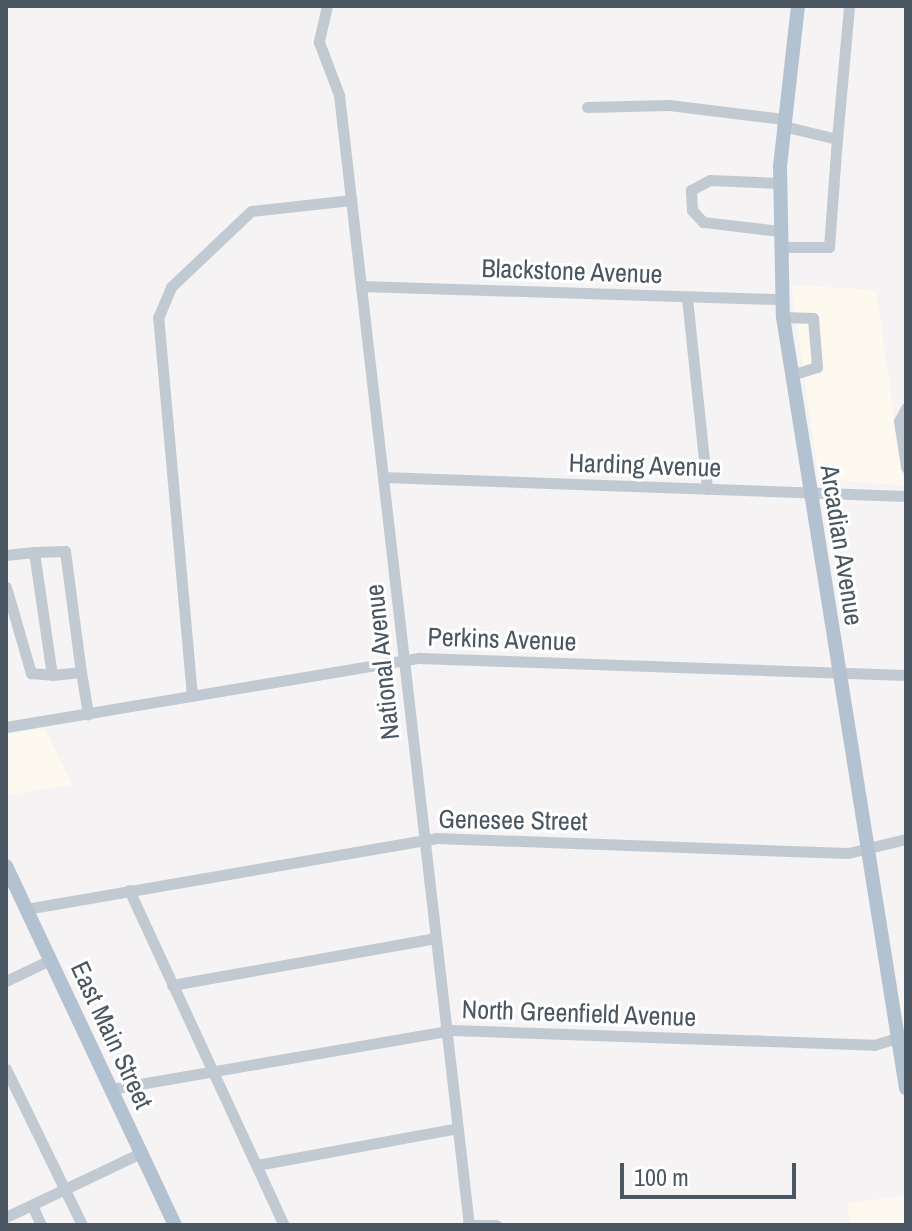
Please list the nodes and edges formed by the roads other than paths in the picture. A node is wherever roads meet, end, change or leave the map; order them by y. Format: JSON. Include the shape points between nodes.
{"nodes":[{"id":1,"x":327,"y":6,"type":"edge"},
{"id":2,"x":798,"y":6,"type":"edge"},
{"id":3,"x":849,"y":6,"type":"edge"},
{"id":4,"x":587,"y":107,"type":"dead end"},
{"id":5,"x":783,"y":122,"type":"junction"},
{"id":6,"x":837,"y":139,"type":"junction"},
{"id":7,"x":780,"y":183,"type":"junction"},
{"id":8,"x":351,"y":200,"type":"junction"},
{"id":9,"x":779,"y":231,"type":"junction"},
{"id":10,"x":780,"y":247,"type":"junction"},
{"id":11,"x":361,"y":286,"type":"junction"},
{"id":12,"x":687,"y":298,"type":"junction"},
{"id":13,"x":782,"y":299,"type":"junction"},
{"id":14,"x":783,"y":317,"type":"junction"},
{"id":15,"x":791,"y":375,"type":"junction"},
{"id":16,"x":906,"y":408,"type":"edge"},
{"id":17,"x":906,"y":467,"type":"edge"},
{"id":18,"x":383,"y":477,"type":"junction"},
{"id":19,"x":707,"y":489,"type":"junction"},
{"id":20,"x":809,"y":491,"type":"junction"},
{"id":21,"x":906,"y":496,"type":"edge"},
{"id":22,"x":34,"y":552,"type":"junction"},
{"id":23,"x":6,"y":555,"type":"edge"},
{"id":24,"x":6,"y":587,"type":"edge"},
{"id":25,"x":403,"y":659,"type":"junction"},
{"id":26,"x":81,"y":672,"type":"junction"},
{"id":27,"x":839,"y":672,"type":"junction"},
{"id":28,"x":52,"y":675,"type":"junction"},
{"id":29,"x":906,"y":675,"type":"edge"},
{"id":30,"x":192,"y":696,"type":"junction"},
{"id":31,"x":88,"y":714,"type":"junction"},
{"id":32,"x":6,"y":727,"type":"edge"},
{"id":33,"x":906,"y":839,"type":"edge"},
{"id":34,"x":425,"y":840,"type":"junction"},
{"id":35,"x":868,"y":850,"type":"junction"},
{"id":36,"x":6,"y":866,"type":"edge"},
{"id":37,"x":129,"y":890,"type":"junction"},
{"id":38,"x":26,"y":909,"type":"junction"},
{"id":39,"x":436,"y":938,"type":"junction"},
{"id":40,"x":50,"y":960,"type":"junction"},
{"id":41,"x":6,"y":981,"type":"edge"},
{"id":42,"x":172,"y":985,"type":"junction"},
{"id":43,"x":447,"y":1031,"type":"junction"},
{"id":44,"x":902,"y":1036,"type":"edge"},
{"id":45,"x":6,"y":1069,"type":"edge"},
{"id":46,"x":212,"y":1071,"type":"junction"},
{"id":47,"x":906,"y":1088,"type":"edge"},
{"id":48,"x":111,"y":1089,"type":"junction"},
{"id":49,"x":458,"y":1128,"type":"junction"},
{"id":50,"x":141,"y":1153,"type":"junction"},
{"id":51,"x":257,"y":1165,"type":"junction"},
{"id":52,"x":66,"y":1189,"type":"junction"},
{"id":53,"x":32,"y":1205,"type":"junction"},
{"id":54,"x":6,"y":1217,"type":"edge"},
{"id":55,"x":41,"y":1225,"type":"edge"},
{"id":56,"x":82,"y":1225,"type":"edge"},
{"id":57,"x":175,"y":1225,"type":"edge"},
{"id":58,"x":284,"y":1225,"type":"edge"},
{"id":59,"x":468,"y":1225,"type":"edge"},
{"id":60,"x":496,"y":1225,"type":"edge"}],
"edges":[{"from":1,"to":8,"type":"street","name":"National Avenue","via":[[319,42],[339,95]]},
{"from":2,"to":5,"type":"main road","name":"Arcadian Avenue"},
{"from":3,"to":6,"type":"street"},
{"from":4,"to":5,"type":"street","via":[[669,105]]},
{"from":5,"to":6,"type":"street"},
{"from":5,"to":7,"type":"main road","name":"Arcadian Avenue"},
{"from":6,"to":10,"type":"street","via":[[829,247]]},
{"from":7,"to":9,"type":"main road","name":"Arcadian Avenue"},
{"from":7,"to":9,"type":"street","via":[[710,180],[691,190],[692,210],[703,222]]},
{"from":8,"to":11,"type":"street","name":"National Avenue"},
{"from":8,"to":30,"type":"street","via":[[251,211],[171,287],[158,318]]},
{"from":9,"to":10,"type":"main road","name":"Arcadian Avenue"},
{"from":10,"to":13,"type":"main road","name":"Arcadian Avenue"},
{"from":11,"to":12,"type":"street","name":"Blackstone Avenue"},
{"from":11,"to":18,"type":"street","name":"National Avenue"},
{"from":12,"to":13,"type":"street","name":"Blackstone Avenue"},
{"from":12,"to":19,"type":"street"},
{"from":13,"to":14,"type":"main road","name":"Arcadian Avenue"},
{"from":14,"to":15,"type":"main road","name":"Arcadian Avenue"},
{"from":14,"to":15,"type":"street","via":[[813,318],[817,367]]},
{"from":15,"to":20,"type":"main road","name":"Arcadian Avenue"},
{"from":16,"to":17,"type":"street","via":[[899,421]]},
{"from":18,"to":19,"type":"street","name":"Harding Avenue"},
{"from":18,"to":25,"type":"street","name":"National Avenue"},
{"from":19,"to":20,"type":"street","name":"Harding Avenue"},
{"from":20,"to":21,"type":"street","name":"Harding Avenue"},
{"from":20,"to":27,"type":"main road","name":"Arcadian Avenue"},
{"from":22,"to":23,"type":"street"},
{"from":22,"to":26,"type":"street","via":[[65,551]]},
{"from":22,"to":28,"type":"street"},
{"from":24,"to":28,"type":"street","via":[[31,673]]},
{"from":25,"to":27,"type":"street","name":"Perkins Avenue"},
{"from":25,"to":30,"type":"street","name":"Perkins Avenue"},
{"from":25,"to":34,"type":"street","name":"National Avenue"},
{"from":26,"to":28,"type":"street"},
{"from":26,"to":31,"type":"street"},
{"from":27,"to":29,"type":"street","name":"Perkins Avenue"},
{"from":27,"to":35,"type":"main road","name":"Arcadian Avenue"},
{"from":30,"to":31,"type":"street","name":"Perkins Avenue"},
{"from":31,"to":32,"type":"street","name":"Perkins Avenue"},
{"from":33,"to":35,"type":"street","name":"Genesee Street"},
{"from":34,"to":35,"type":"street","name":"Genesee Street"},
{"from":34,"to":37,"type":"street","name":"Genesee Street"},
{"from":34,"to":39,"type":"street","name":"National Avenue"},
{"from":35,"to":44,"type":"main road","name":"Arcadian Avenue"},
{"from":36,"to":38,"type":"main road","name":"East Main Street"},
{"from":37,"to":38,"type":"street","name":"Genesee Street"},
{"from":37,"to":42,"type":"street"},
{"from":38,"to":40,"type":"main road","name":"East Main Street"},
{"from":39,"to":42,"type":"street"},
{"from":39,"to":43,"type":"street","name":"National Avenue"},
{"from":40,"to":41,"type":"street"},
{"from":40,"to":48,"type":"main road","name":"East Main Street"},
{"from":42,"to":46,"type":"street"},
{"from":43,"to":44,"type":"street","name":"North Greenfield Avenue","via":[[874,1045]]},
{"from":43,"to":46,"type":"street","name":"North Greenfield Avenue"},
{"from":43,"to":49,"type":"street","name":"National Avenue"},
{"from":44,"to":47,"type":"main road","name":"Arcadian Avenue"},
{"from":45,"to":52,"type":"street"},
{"from":46,"to":48,"type":"street","name":"North Greenfield Avenue"},
{"from":46,"to":51,"type":"street"},
{"from":48,"to":50,"type":"main road","name":"East Main Street"},
{"from":49,"to":51,"type":"street"},
{"from":49,"to":59,"type":"street","name":"National Avenue"},
{"from":50,"to":52,"type":"street"},
{"from":50,"to":57,"type":"main road","name":"East Main Street"},
{"from":51,"to":58,"type":"street"},
{"from":52,"to":53,"type":"street"},
{"from":52,"to":56,"type":"street"},
{"from":53,"to":54,"type":"street"},
{"from":53,"to":55,"type":"street"},
{"from":59,"to":60,"type":"street"}]}
